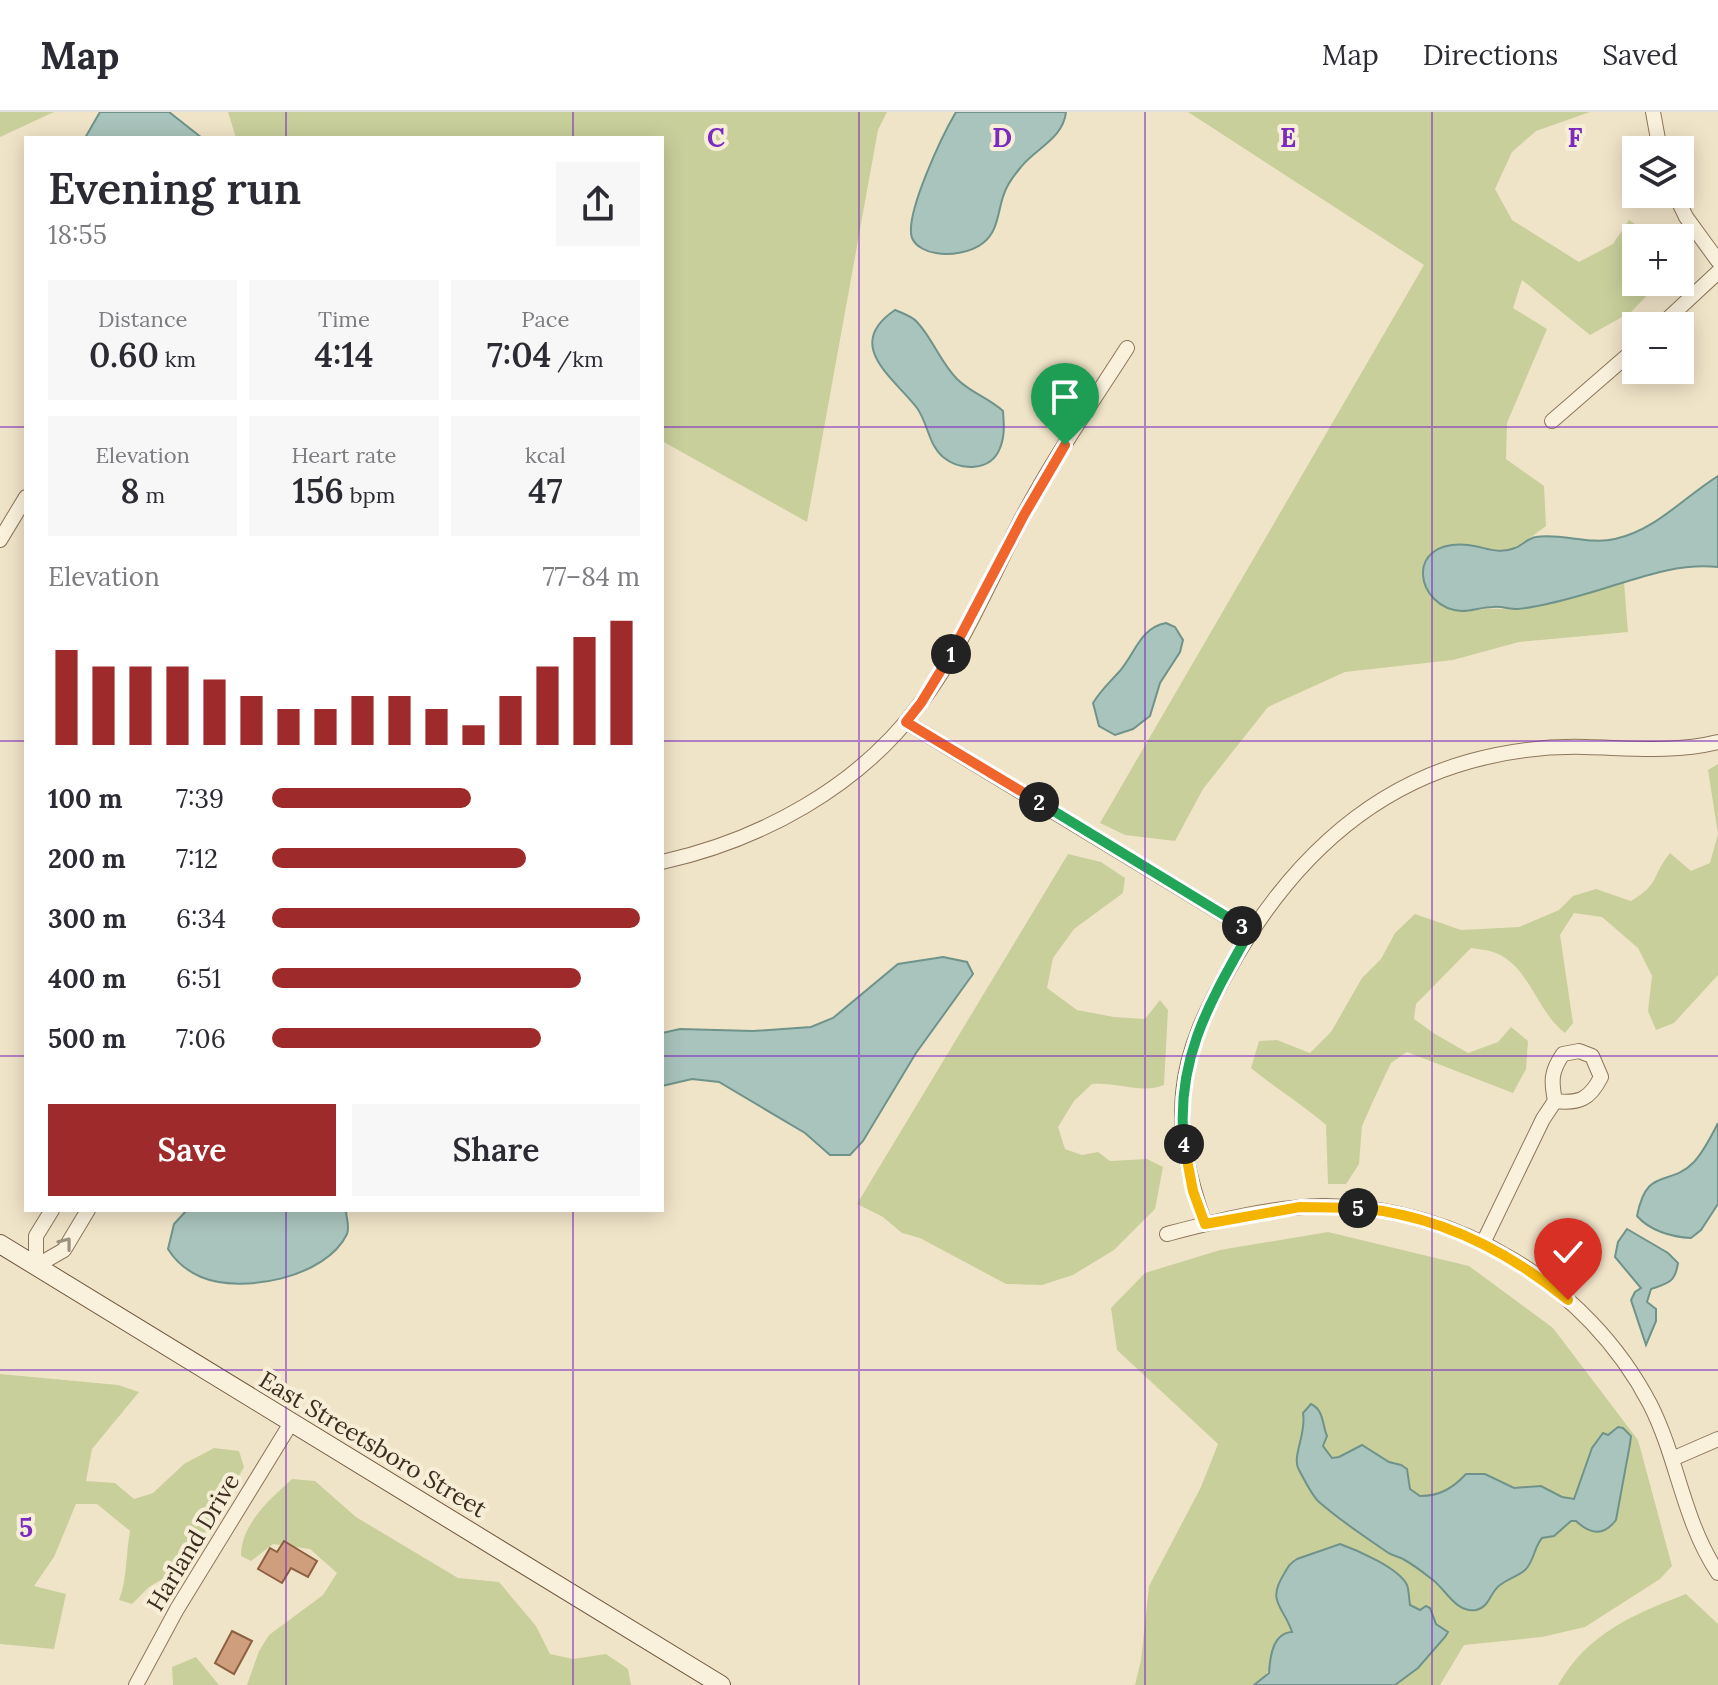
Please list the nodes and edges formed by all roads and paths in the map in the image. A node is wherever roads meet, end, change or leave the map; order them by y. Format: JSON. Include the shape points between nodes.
{"nodes":[{"id":1,"x":1653,"y":112,"type":"edge"},
{"id":2,"x":1657,"y":136,"type":"edge"},
{"id":3,"x":1682,"y":208,"type":"edge"},
{"id":4,"x":1718,"y":261,"type":"edge"},
{"id":5,"x":1718,"y":272,"type":"edge"},
{"id":6,"x":1675,"y":312,"type":"edge"},
{"id":7,"x":1127,"y":348,"type":"dead end"},
{"id":8,"x":1622,"y":360,"type":"edge"},
{"id":9,"x":1552,"y":421,"type":"dead end"},
{"id":10,"x":24,"y":500,"type":"edge"},
{"id":11,"x":0,"y":540,"type":"edge"},
{"id":12,"x":906,"y":722,"type":"junction"},
{"id":13,"x":1718,"y":742,"type":"edge"},
{"id":14,"x":664,"y":861,"type":"edge"},
{"id":15,"x":1250,"y":931,"type":"junction"},
{"id":16,"x":1555,"y":1101,"type":"dead end"},
{"id":17,"x":51,"y":1212,"type":"edge"},
{"id":18,"x":87,"y":1212,"type":"edge"},
{"id":19,"x":1205,"y":1224,"type":"junction"},
{"id":20,"x":1167,"y":1234,"type":"dead end"},
{"id":21,"x":1483,"y":1243,"type":"junction"},
{"id":22,"x":0,"y":1244,"type":"edge"},
{"id":23,"x":36,"y":1266,"type":"junction"},
{"id":24,"x":291,"y":1423,"type":"junction"},
{"id":25,"x":1718,"y":1439,"type":"edge"},
{"id":26,"x":1672,"y":1459,"type":"junction"},
{"id":27,"x":1718,"y":1573,"type":"edge"},
{"id":28,"x":136,"y":1685,"type":"edge"},
{"id":29,"x":721,"y":1685,"type":"edge"}],
"edges":[{"from":1,"to":2,"type":"street"},
{"from":3,"to":4,"type":"street"},
{"from":5,"to":6,"type":"street"},
{"from":7,"to":12,"type":"street","via":[[1024,515],[950,656]]},
{"from":8,"to":9,"type":"street"},
{"from":10,"to":11,"type":"street"},
{"from":12,"to":14,"type":"street","via":[[821,796],[727,844]]},
{"from":12,"to":15,"type":"street"},
{"from":13,"to":15,"type":"street","via":[[1665,750],[1545,748],[1494,755],[1434,773],[1339,829],[1289,879]]},
{"from":15,"to":19,"type":"street","via":[[1196,1034],[1183,1092],[1185,1157]]},
{"from":16,"to":21,"type":"street"},
{"from":17,"to":23,"type":"street","via":[[36,1236]]},
{"from":23,"to":18,"type":"street","one_way":true,"via":[[64,1250]]},
{"from":19,"to":20,"type":"street"},
{"from":19,"to":21,"type":"street","via":[[1300,1207],[1345,1207],[1412,1217]]},
{"from":21,"to":26,"type":"street","via":[[1543,1280],[1592,1324],[1650,1405]]},
{"from":22,"to":23,"type":"main road","name":"East Streetsboro Street"},
{"from":23,"to":24,"type":"main road","name":"East Streetsboro Street"},
{"from":24,"to":28,"type":"street","name":"Harland Drive"},
{"from":24,"to":29,"type":"main road","name":"East Streetsboro Street"},
{"from":25,"to":26,"type":"street"},
{"from":26,"to":27,"type":"street","via":[[1691,1522]]}]}
